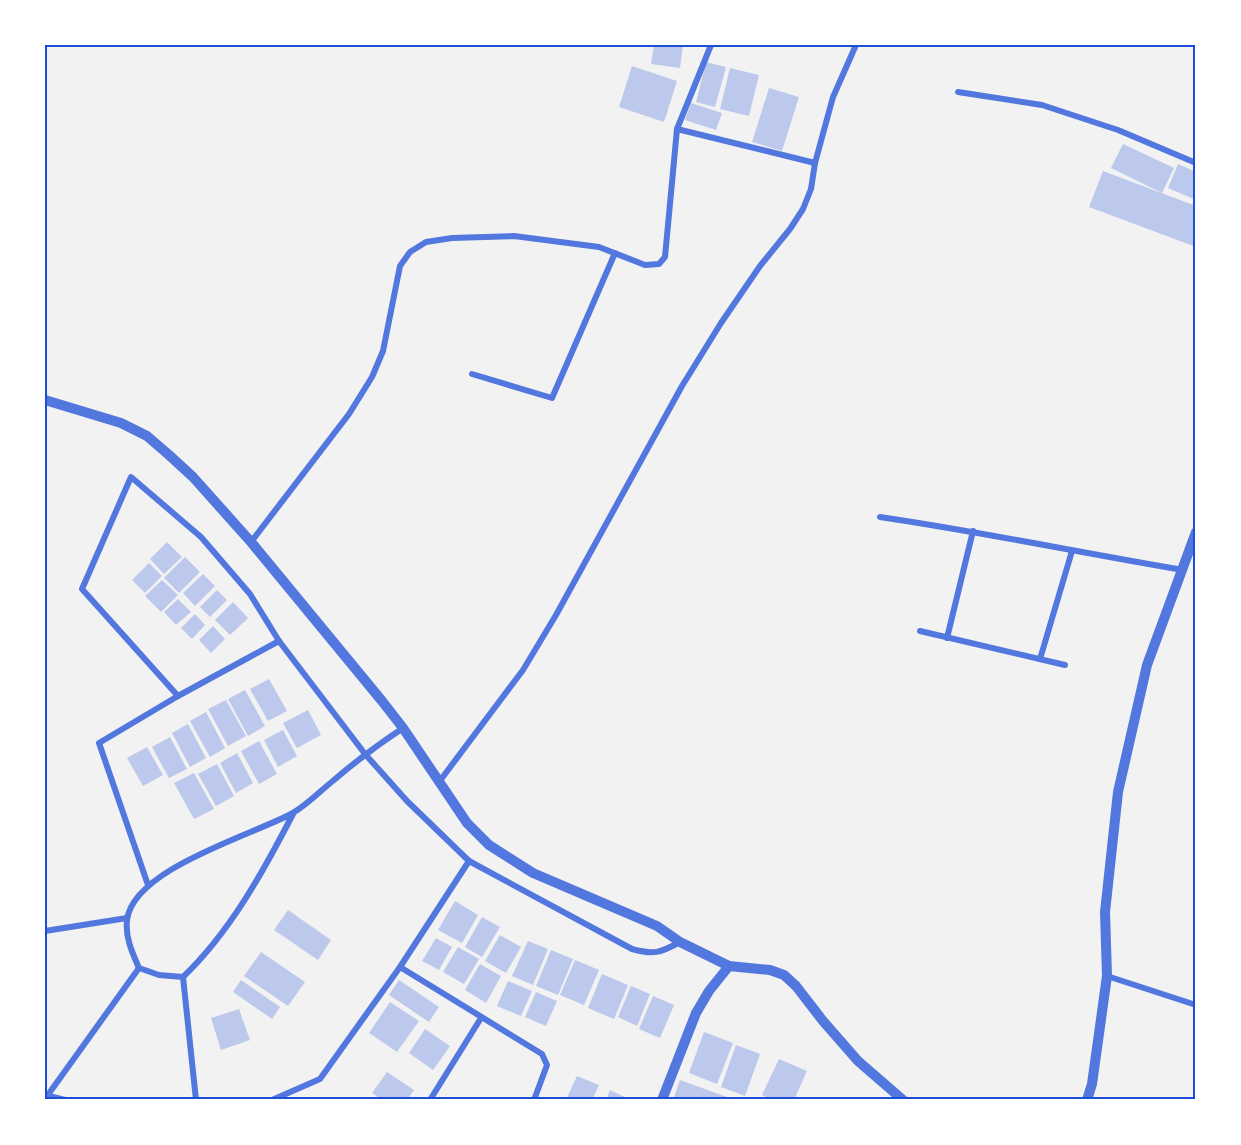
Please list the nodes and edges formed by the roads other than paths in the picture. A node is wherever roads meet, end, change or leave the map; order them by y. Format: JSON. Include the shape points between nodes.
{"nodes":[{"id":1,"x":711,"y":45,"type":"edge"},
{"id":2,"x":856,"y":45,"type":"edge"},
{"id":3,"x":958,"y":92,"type":"dead end"},
{"id":4,"x":677,"y":129,"type":"junction"},
{"id":5,"x":815,"y":163,"type":"junction"},
{"id":6,"x":1196,"y":163,"type":"edge"},
{"id":7,"x":615,"y":253,"type":"junction"},
{"id":8,"x":472,"y":374,"type":"dead end"},
{"id":9,"x":45,"y":400,"type":"edge"},
{"id":10,"x":880,"y":517,"type":"dead end"},
{"id":11,"x":973,"y":531,"type":"junction"},
{"id":12,"x":1196,"y":532,"type":"edge"},
{"id":13,"x":251,"y":542,"type":"junction"},
{"id":14,"x":1072,"y":551,"type":"junction"},
{"id":15,"x":1183,"y":570,"type":"junction"},
{"id":16,"x":920,"y":630,"type":"dead end"},
{"id":17,"x":947,"y":638,"type":"junction"},
{"id":18,"x":279,"y":640,"type":"junction"},
{"id":19,"x":1040,"y":659,"type":"junction"},
{"id":20,"x":1065,"y":665,"type":"dead end"},
{"id":21,"x":178,"y":696,"type":"junction"},
{"id":22,"x":403,"y":728,"type":"junction"},
{"id":23,"x":365,"y":754,"type":"junction"},
{"id":24,"x":438,"y":782,"type":"junction"},
{"id":25,"x":293,"y":814,"type":"junction"},
{"id":26,"x":469,"y":861,"type":"junction"},
{"id":27,"x":148,"y":885,"type":"junction"},
{"id":28,"x":127,"y":918,"type":"junction"},
{"id":29,"x":45,"y":931,"type":"edge"},
{"id":30,"x":680,"y":942,"type":"junction"},
{"id":31,"x":729,"y":966,"type":"junction"},
{"id":32,"x":400,"y":967,"type":"junction"},
{"id":33,"x":139,"y":968,"type":"junction"},
{"id":34,"x":1107,"y":976,"type":"junction"},
{"id":35,"x":183,"y":977,"type":"junction"},
{"id":36,"x":1196,"y":1005,"type":"edge"},
{"id":37,"x":481,"y":1018,"type":"junction"},
{"id":38,"x":46,"y":1097,"type":"edge"},
{"id":39,"x":65,"y":1100,"type":"edge"},
{"id":40,"x":196,"y":1100,"type":"edge"},
{"id":41,"x":272,"y":1100,"type":"edge"},
{"id":42,"x":430,"y":1100,"type":"edge"},
{"id":43,"x":534,"y":1100,"type":"edge"},
{"id":44,"x":662,"y":1100,"type":"edge"},
{"id":45,"x":903,"y":1100,"type":"edge"},
{"id":46,"x":1087,"y":1100,"type":"edge"}],
"edges":[{"from":1,"to":4,"type":"street"},
{"from":2,"to":5,"type":"street","via":[[833,97]]},
{"from":3,"to":6,"type":"street","via":[[1042,105],[1118,130]]},
{"from":4,"to":5,"type":"street"},
{"from":4,"to":7,"type":"street","via":[[665,257],[650,266]]},
{"from":5,"to":24,"type":"street","via":[[803,209],[721,323],[682,386],[556,615],[523,669]]},
{"from":7,"to":8,"type":"street","via":[[552,398]]},
{"from":7,"to":13,"type":"street","via":[[599,247],[514,236],[426,242],[410,252],[400,266],[383,351],[372,376],[349,414]]},
{"from":9,"to":13,"type":"street","via":[[121,423],[147,436],[193,477]]},
{"from":10,"to":11,"type":"street"},
{"from":11,"to":14,"type":"street"},
{"from":11,"to":17,"type":"street"},
{"from":12,"to":15,"type":"street"},
{"from":13,"to":22,"type":"street"},
{"from":14,"to":15,"type":"street"},
{"from":14,"to":19,"type":"street"},
{"from":15,"to":34,"type":"street","via":[[1147,665],[1118,792],[1105,912]]},
{"from":16,"to":17,"type":"street"},
{"from":17,"to":19,"type":"street"},
{"from":18,"to":21,"type":"street"},
{"from":18,"to":21,"type":"street","via":[[250,594],[201,537],[131,477],[82,589]]},
{"from":18,"to":23,"type":"street"},
{"from":19,"to":20,"type":"street"},
{"from":21,"to":27,"type":"street","via":[[99,743]]},
{"from":22,"to":23,"type":"street"},
{"from":22,"to":24,"type":"street"},
{"from":23,"to":25,"type":"street"},
{"from":23,"to":26,"type":"street"},
{"from":24,"to":30,"type":"street","via":[[467,823],[510,859],[562,887],[657,926]]},
{"from":25,"to":27,"type":"street","via":[[202,853]]},
{"from":25,"to":35,"type":"street","via":[[229,924]]},
{"from":26,"to":30,"type":"street","via":[[632,949],[660,953]]},
{"from":26,"to":32,"type":"street"},
{"from":27,"to":28,"type":"street"},
{"from":28,"to":29,"type":"street"},
{"from":28,"to":33,"type":"street","via":[[128,942]]},
{"from":30,"to":31,"type":"street"},
{"from":31,"to":44,"type":"street","via":[[696,1013]]},
{"from":31,"to":45,"type":"street","via":[[784,975],[858,1061]]},
{"from":32,"to":37,"type":"street"},
{"from":32,"to":41,"type":"street","via":[[320,1079]]},
{"from":33,"to":35,"type":"street"},
{"from":33,"to":38,"type":"street"},
{"from":34,"to":36,"type":"street"},
{"from":34,"to":46,"type":"street"},
{"from":35,"to":40,"type":"street"},
{"from":37,"to":42,"type":"street"},
{"from":37,"to":43,"type":"street","via":[[542,1054],[547,1065]]},
{"from":38,"to":39,"type":"street"}]}
